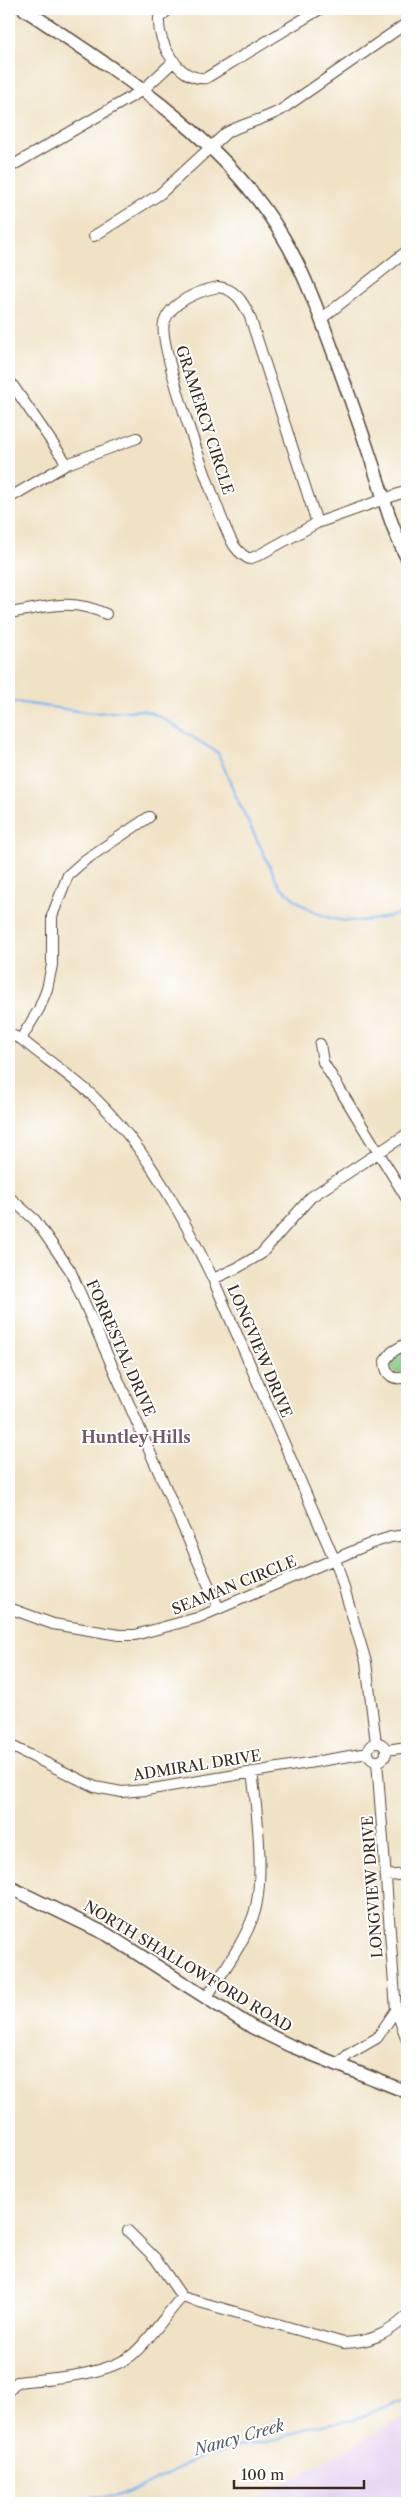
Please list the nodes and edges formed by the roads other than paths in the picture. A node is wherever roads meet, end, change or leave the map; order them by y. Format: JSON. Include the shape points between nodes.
{"nodes":[{"id":1,"x":24,"y":9,"type":"edge"},
{"id":2,"x":169,"y":9,"type":"edge"},
{"id":3,"x":320,"y":9,"type":"edge"},
{"id":4,"x":407,"y":23,"type":"edge"},
{"id":5,"x":174,"y":61,"type":"junction"},
{"id":6,"x":143,"y":90,"type":"junction"},
{"id":7,"x":208,"y":147,"type":"junction"},
{"id":8,"x":10,"y":167,"type":"dead end"},
{"id":9,"x":94,"y":236,"type":"dead end"},
{"id":10,"x":407,"y":251,"type":"edge"},
{"id":11,"x":321,"y":319,"type":"junction"},
{"id":12,"x":9,"y":380,"type":"edge"},
{"id":13,"x":137,"y":438,"type":"dead end"},
{"id":14,"x":67,"y":464,"type":"junction"},
{"id":15,"x":407,"y":491,"type":"edge"},
{"id":16,"x":9,"y":498,"type":"edge"},
{"id":17,"x":385,"y":500,"type":"junction"},
{"id":18,"x":317,"y":523,"type":"junction"},
{"id":19,"x":407,"y":558,"type":"edge"},
{"id":20,"x":9,"y":613,"type":"edge"},
{"id":21,"x":106,"y":614,"type":"dead end"},
{"id":22,"x":149,"y":817,"type":"dead end"},
{"id":23,"x":9,"y":1034,"type":"edge"},
{"id":24,"x":20,"y":1040,"type":"junction"},
{"id":25,"x":320,"y":1044,"type":"dead end"},
{"id":26,"x":407,"y":1134,"type":"edge"},
{"id":27,"x":378,"y":1152,"type":"junction"},
{"id":28,"x":9,"y":1196,"type":"edge"},
{"id":29,"x":407,"y":1199,"type":"edge"},
{"id":30,"x":213,"y":1279,"type":"junction"},
{"id":31,"x":407,"y":1343,"type":"edge"},
{"id":32,"x":407,"y":1376,"type":"edge"},
{"id":33,"x":407,"y":1535,"type":"edge"},
{"id":34,"x":334,"y":1559,"type":"junction"},
{"id":35,"x":9,"y":1608,"type":"edge"},
{"id":36,"x":219,"y":1609,"type":"junction"},
{"id":37,"x":376,"y":1743,"type":"junction"},
{"id":38,"x":9,"y":1745,"type":"edge"},
{"id":39,"x":407,"y":1747,"type":"edge"},
{"id":40,"x":386,"y":1750,"type":"junction"},
{"id":41,"x":368,"y":1753,"type":"junction"},
{"id":42,"x":377,"y":1761,"type":"junction"},
{"id":43,"x":252,"y":1772,"type":"junction"},
{"id":44,"x":407,"y":1874,"type":"edge"},
{"id":45,"x":386,"y":1876,"type":"junction"},
{"id":46,"x":9,"y":1887,"type":"edge"},
{"id":47,"x":206,"y":1998,"type":"junction"},
{"id":48,"x":396,"y":2010,"type":"junction"},
{"id":49,"x":407,"y":2040,"type":"edge"},
{"id":50,"x":337,"y":2065,"type":"junction"},
{"id":51,"x":407,"y":2092,"type":"edge"},
{"id":52,"x":128,"y":2231,"type":"dead end"},
{"id":53,"x":182,"y":2297,"type":"junction"},
{"id":54,"x":407,"y":2316,"type":"edge"},
{"id":55,"x":9,"y":2390,"type":"edge"}],
"edges":[{"from":1,"to":6,"type":"street"},
{"from":2,"to":5,"type":"street","via":[[159,18],[159,25]]},
{"from":3,"to":5,"type":"street","via":[[206,78],[192,76]]},
{"from":4,"to":7,"type":"street","via":[[281,110],[265,119],[239,126]]},
{"from":5,"to":6,"type":"street"},
{"from":6,"to":7,"type":"street"},
{"from":6,"to":8,"type":"street"},
{"from":7,"to":9,"type":"street","via":[[160,194]]},
{"from":7,"to":11,"type":"street","via":[[246,184],[282,235]]},
{"from":10,"to":11,"type":"street"},
{"from":11,"to":17,"type":"street"},
{"from":12,"to":14,"type":"street"},
{"from":13,"to":14,"type":"street"},
{"from":14,"to":16,"type":"street"},
{"from":15,"to":17,"type":"street","name":"GRAMERCY CIRCLE"},
{"from":17,"to":18,"type":"street","name":"GRAMERCY CIRCLE"},
{"from":17,"to":19,"type":"street","via":[[395,534]]},
{"from":18,"to":18,"type":"street","name":"GRAMERCY CIRCLE","via":[[250,317],[238,296],[226,285],[193,294],[161,321],[162,329],[188,422],[231,540],[244,560]]},
{"from":20,"to":21,"type":"street","via":[[63,605],[87,607]]},
{"from":22,"to":24,"type":"street","via":[[68,875],[52,916],[52,965],[47,989]]},
{"from":23,"to":24,"type":"street","name":"LONGVIEW DRIVE"},
{"from":24,"to":30,"type":"street","name":"LONGVIEW DRIVE","via":[[94,1097],[119,1124],[144,1155],[192,1235]]},
{"from":25,"to":27,"type":"street","via":[[323,1062]]},
{"from":26,"to":27,"type":"street"},
{"from":27,"to":29,"type":"street"},
{"from":27,"to":30,"type":"street","via":[[311,1197],[261,1254]]},
{"from":28,"to":36,"type":"street","name":"FORRESTAL DRIVE","via":[[35,1220],[70,1270]]},
{"from":30,"to":34,"type":"street","name":"LONGVIEW DRIVE"},
{"from":31,"to":32,"type":"street","via":[[384,1361],[391,1376],[400,1379]]},
{"from":33,"to":34,"type":"street","name":"SEAMAN CIRCLE","via":[[382,1539]]},
{"from":34,"to":36,"type":"street","name":"SEAMAN CIRCLE"},
{"from":34,"to":37,"type":"street","name":"LONGVIEW DRIVE","via":[[366,1662]]},
{"from":35,"to":36,"type":"street","name":"SEAMAN CIRCLE","via":[[54,1624],[119,1635],[173,1627]]},
{"from":37,"to":40,"type":"street","via":[[382,1744]]},
{"from":37,"to":41,"type":"street"},
{"from":38,"to":43,"type":"street","name":"ADMIRAL DRIVE","via":[[82,1782],[110,1790],[146,1790]]},
{"from":39,"to":40,"type":"street"},
{"from":40,"to":42,"type":"street","via":[[385,1756]]},
{"from":41,"to":42,"type":"street"},
{"from":41,"to":43,"type":"street","name":"ADMIRAL DRIVE"},
{"from":42,"to":45,"type":"street","name":"LONGVIEW DRIVE"},
{"from":43,"to":47,"type":"street","via":[[260,1871],[257,1900],[245,1932]]},
{"from":44,"to":45,"type":"street"},
{"from":45,"to":48,"type":"street","name":"LONGVIEW DRIVE"},
{"from":46,"to":47,"type":"street","name":"NORTH SHALLOWFORD ROAD","via":[[108,1935]]},
{"from":47,"to":50,"type":"street","name":"NORTH SHALLOWFORD ROAD","via":[[252,2027]]},
{"from":48,"to":49,"type":"street","name":"LONGVIEW DRIVE"},
{"from":48,"to":50,"type":"street","via":[[377,2038]]},
{"from":50,"to":51,"type":"street","name":"NORTH SHALLOWFORD ROAD"},
{"from":52,"to":53,"type":"street","via":[[155,2258]]},
{"from":53,"to":54,"type":"street","via":[[344,2343],[363,2342],[381,2336]]},
{"from":53,"to":55,"type":"street","via":[[132,2354],[117,2364],[103,2370],[17,2382]]}]}
